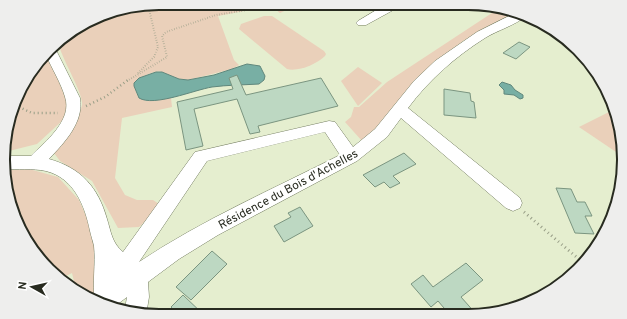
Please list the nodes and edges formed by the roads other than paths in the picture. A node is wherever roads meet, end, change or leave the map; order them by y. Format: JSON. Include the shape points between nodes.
{"nodes":[{"id":1,"x":384,"y":10,"type":"edge"},
{"id":2,"x":515,"y":18,"type":"edge"},
{"id":3,"x":362,"y":23,"type":"dead end"},
{"id":4,"x":52,"y":56,"type":"edge"},
{"id":5,"x":399,"y":109,"type":"junction"},
{"id":6,"x":350,"y":157,"type":"junction"},
{"id":7,"x":10,"y":163,"type":"edge"},
{"id":8,"x":35,"y":163,"type":"junction"},
{"id":9,"x":513,"y":203,"type":"road end"},
{"id":10,"x":104,"y":243,"type":"junction"},
{"id":11,"x":131,"y":272,"type":"junction"},
{"id":12,"x":106,"y":299,"type":"edge"},
{"id":13,"x":108,"y":300,"type":"edge"},
{"id":14,"x":137,"y":307,"type":"edge"}],
"edges":[{"from":1,"to":3,"type":"street"},
{"from":2,"to":5,"type":"street","name":"Résidence du Bois d'Achelles","via":[[488,30],[451,55],[419,84]]},
{"from":4,"to":8,"type":"street","via":[[75,103],[74,112],[61,133]]},
{"from":5,"to":6,"type":"street","name":"Résidence du Bois d'Achelles","via":[[381,133]]},
{"from":5,"to":9,"type":"street"},
{"from":6,"to":11,"type":"street","name":"Résidence du Bois d'Achelles"},
{"from":6,"to":11,"type":"street","via":[[328,126],[201,156]]},
{"from":7,"to":8,"type":"street"},
{"from":8,"to":10,"type":"street","via":[[62,170],[82,184],[94,206]]},
{"from":10,"to":11,"type":"street","via":[[110,254]]},
{"from":10,"to":12,"type":"street"},
{"from":11,"to":13,"type":"street"},
{"from":11,"to":14,"type":"street","via":[[139,288]]}]}
